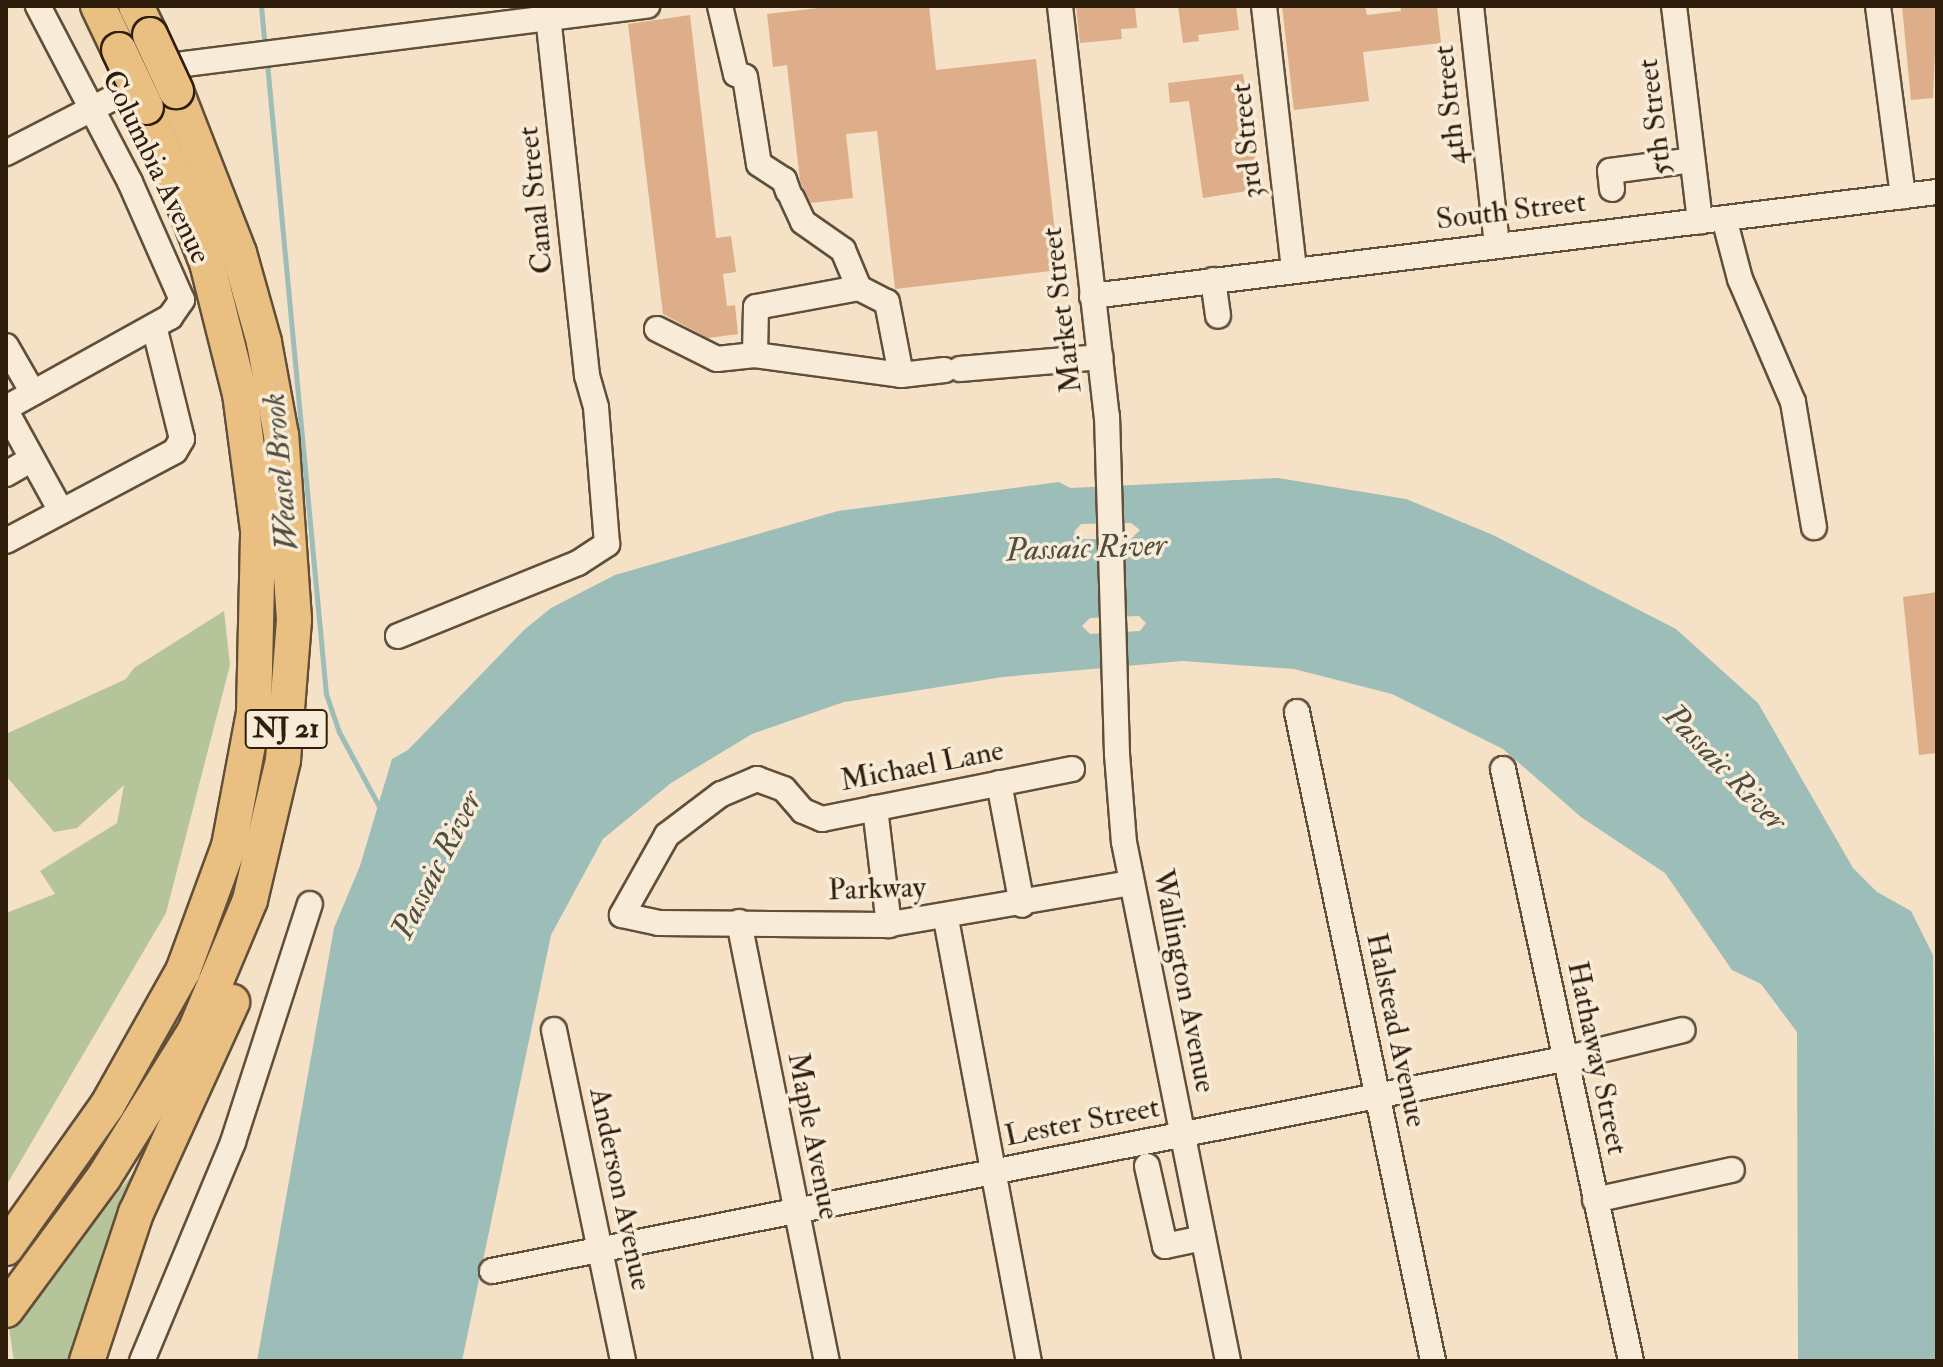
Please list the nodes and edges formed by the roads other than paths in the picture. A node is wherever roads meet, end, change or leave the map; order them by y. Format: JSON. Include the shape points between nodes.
{"nodes":[{"id":1,"x":38,"y":6,"type":"edge"},
{"id":2,"x":98,"y":6,"type":"edge"},
{"id":3,"x":647,"y":6,"type":"edge"},
{"id":4,"x":720,"y":6,"type":"edge"},
{"id":5,"x":1060,"y":6,"type":"edge"},
{"id":6,"x":1264,"y":6,"type":"edge"},
{"id":7,"x":1471,"y":6,"type":"edge"},
{"id":8,"x":1674,"y":6,"type":"edge"},
{"id":9,"x":1878,"y":6,"type":"edge"},
{"id":10,"x":547,"y":12,"type":"edge"},
{"id":11,"x":143,"y":20,"type":"edge"},
{"id":12,"x":93,"y":105,"type":"junction"},
{"id":13,"x":6,"y":153,"type":"edge"},
{"id":14,"x":1692,"y":160,"type":"junction"},
{"id":15,"x":1612,"y":189,"type":"dead end"},
{"id":16,"x":1937,"y":192,"type":"edge"},
{"id":17,"x":1903,"y":196,"type":"junction"},
{"id":18,"x":1712,"y":219,"type":"junction"},
{"id":19,"x":1497,"y":245,"type":"junction"},
{"id":20,"x":1294,"y":269,"type":"junction"},
{"id":21,"x":1213,"y":280,"type":"junction"},
{"id":22,"x":859,"y":288,"type":"junction"},
{"id":23,"x":1092,"y":296,"type":"junction"},
{"id":24,"x":1218,"y":316,"type":"dead end"},
{"id":25,"x":154,"y":326,"type":"junction"},
{"id":26,"x":657,"y":329,"type":"dead end"},
{"id":27,"x":6,"y":346,"type":"edge"},
{"id":28,"x":755,"y":355,"type":"junction"},
{"id":29,"x":1100,"y":357,"type":"junction"},
{"id":30,"x":901,"y":375,"type":"junction"},
{"id":31,"x":33,"y":393,"type":"junction"},
{"id":32,"x":6,"y":409,"type":"edge"},
{"id":33,"x":32,"y":459,"type":"junction"},
{"id":34,"x":6,"y":474,"type":"edge"},
{"id":35,"x":61,"y":511,"type":"junction"},
{"id":36,"x":1814,"y":527,"type":"dead end"},
{"id":37,"x":6,"y":541,"type":"edge"},
{"id":38,"x":1112,"y":608,"type":"joint"},
{"id":39,"x":398,"y":636,"type":"dead end"},
{"id":40,"x":292,"y":667,"type":"junction"},
{"id":41,"x":1297,"y":712,"type":"dead end"},
{"id":42,"x":1072,"y":769,"type":"dead end"},
{"id":43,"x":1503,"y":769,"type":"dead end"},
{"id":44,"x":999,"y":783,"type":"junction"},
{"id":45,"x":875,"y":808,"type":"junction"},
{"id":46,"x":1131,"y":883,"type":"junction"},
{"id":47,"x":310,"y":904,"type":"dead end"},
{"id":48,"x":1022,"y":905,"type":"junction"},
{"id":49,"x":622,"y":915,"type":"joint"},
{"id":50,"x":946,"y":919,"type":"junction"},
{"id":51,"x":739,"y":922,"type":"junction"},
{"id":52,"x":889,"y":925,"type":"junction"},
{"id":53,"x":554,"y":1030,"type":"dead end"},
{"id":54,"x":1683,"y":1030,"type":"dead end"},
{"id":55,"x":1564,"y":1059,"type":"junction"},
{"id":56,"x":1377,"y":1096,"type":"junction"},
{"id":57,"x":1182,"y":1134,"type":"junction"},
{"id":58,"x":1147,"y":1166,"type":"dead end"},
{"id":59,"x":1732,"y":1170,"type":"dead end"},
{"id":60,"x":990,"y":1173,"type":"junction"},
{"id":61,"x":1595,"y":1200,"type":"junction"},
{"id":62,"x":795,"y":1211,"type":"junction"},
{"id":63,"x":1203,"y":1238,"type":"junction"},
{"id":64,"x":6,"y":1248,"type":"edge"},
{"id":65,"x":600,"y":1250,"type":"junction"},
{"id":66,"x":492,"y":1271,"type":"dead end"},
{"id":67,"x":6,"y":1310,"type":"edge"},
{"id":68,"x":87,"y":1361,"type":"edge"},
{"id":69,"x":142,"y":1361,"type":"edge"},
{"id":70,"x":623,"y":1361,"type":"edge"},
{"id":71,"x":827,"y":1361,"type":"edge"},
{"id":72,"x":1029,"y":1361,"type":"edge"},
{"id":73,"x":1228,"y":1361,"type":"edge"},
{"id":74,"x":1433,"y":1361,"type":"edge"},
{"id":75,"x":1631,"y":1361,"type":"edge"}],
"edges":[{"from":1,"to":12,"type":"street","name":"Columbia Avenue"},
{"from":2,"to":64,"type":"highway","number":"NJ 21","bridge":true,"via":[[146,107],[207,263],[240,394],[258,530],[254,712],[229,846],[183,971],[107,1106]]},
{"from":3,"to":10,"type":"street"},
{"from":4,"to":22,"type":"street","via":[[736,74],[745,77],[759,164],[784,180],[803,222],[843,250]]},
{"from":5,"to":23,"type":"street","name":"Market Street"},
{"from":6,"to":20,"type":"street","name":"3rd Street"},
{"from":7,"to":19,"type":"street","name":"4th Street"},
{"from":8,"to":14,"type":"street","name":"5th Street"},
{"from":9,"to":17,"type":"street"},
{"from":10,"to":12,"type":"street","via":[[177,65]]},
{"from":10,"to":39,"type":"street","name":"Canal Street","via":[[587,375],[596,407],[607,544],[578,563]]},
{"from":11,"to":40,"type":"highway","number":"NJ 21","bridge":true,"via":[[239,253],[274,389],[291,528]]},
{"from":12,"to":13,"type":"street"},
{"from":12,"to":25,"type":"street","name":"Columbia Avenue","via":[[179,287],[177,312]]},
{"from":14,"to":15,"type":"street","via":[[1610,171]]},
{"from":14,"to":18,"type":"street","name":"5th Street"},
{"from":16,"to":17,"type":"street","name":"South Street"},
{"from":17,"to":18,"type":"street","name":"South Street"},
{"from":18,"to":19,"type":"street","name":"South Street"},
{"from":18,"to":36,"type":"street","name":"5th Street","via":[[1793,402]]},
{"from":19,"to":20,"type":"street","name":"South Street"},
{"from":20,"to":21,"type":"street","name":"South Street"},
{"from":21,"to":23,"type":"street","name":"South Street"},
{"from":21,"to":24,"type":"street"},
{"from":22,"to":28,"type":"street","via":[[756,307]]},
{"from":22,"to":30,"type":"street","via":[[887,302]]},
{"from":23,"to":29,"type":"street","name":"Market Street"},
{"from":25,"to":31,"type":"street","name":"Columbia Avenue"},
{"from":25,"to":35,"type":"street","via":[[182,439],[175,451]]},
{"from":26,"to":28,"type":"street","via":[[717,359]]},
{"from":27,"to":31,"type":"street"},
{"from":28,"to":30,"type":"street"},
{"from":29,"to":30,"type":"street"},
{"from":29,"to":38,"type":"street","name":"Market Street"},
{"from":31,"to":32,"type":"street","name":"Columbia Avenue"},
{"from":32,"to":33,"type":"street"},
{"from":33,"to":34,"type":"street"},
{"from":33,"to":35,"type":"street"},
{"from":35,"to":37,"type":"street"},
{"from":38,"to":46,"type":"street","name":"Wallington Avenue"},
{"from":40,"to":67,"type":"highway","number":"NJ 21","via":[[274,810],[250,900],[217,987],[138,1126]]},
{"from":40,"to":68,"type":"highway","via":[[288,813],[268,906],[216,1043],[131,1226]]},
{"from":41,"to":56,"type":"street","name":"Halstead Avenue"},
{"from":42,"to":44,"type":"street","name":"Michael Lane"},
{"from":43,"to":55,"type":"street","name":"Hathaway Street"},
{"from":44,"to":45,"type":"street","name":"Michael Lane"},
{"from":44,"to":48,"type":"street"},
{"from":45,"to":49,"type":"street","name":"Michael Lane","via":[[822,819],[803,811],[784,789],[757,779],[721,794],[667,835]]},
{"from":45,"to":52,"type":"street"},
{"from":46,"to":48,"type":"street","name":"Parkway"},
{"from":46,"to":57,"type":"street","name":"Wallington Avenue"},
{"from":47,"to":69,"type":"street","via":[[233,1142]]},
{"from":48,"to":50,"type":"street","name":"Parkway"},
{"from":49,"to":51,"type":"street","name":"Parkway","via":[[659,923]]},
{"from":50,"to":52,"type":"street","name":"Parkway"},
{"from":50,"to":60,"type":"street"},
{"from":51,"to":52,"type":"street","name":"Parkway"},
{"from":51,"to":62,"type":"street","name":"Maple Avenue"},
{"from":53,"to":65,"type":"street","name":"Anderson Avenue"},
{"from":54,"to":55,"type":"street","name":"Lester Street"},
{"from":55,"to":56,"type":"street","name":"Lester Street"},
{"from":55,"to":61,"type":"street","name":"Hathaway Street"},
{"from":56,"to":57,"type":"street","name":"Lester Street"},
{"from":56,"to":74,"type":"street","name":"Halstead Avenue"},
{"from":57,"to":60,"type":"street","name":"Lester Street"},
{"from":57,"to":63,"type":"street","name":"Wallington Avenue"},
{"from":58,"to":63,"type":"street","via":[[1165,1246]]},
{"from":59,"to":61,"type":"street"},
{"from":60,"to":62,"type":"street","name":"Lester Street"},
{"from":60,"to":72,"type":"street"},
{"from":61,"to":75,"type":"street","name":"Hathaway Street"},
{"from":62,"to":65,"type":"street","name":"Lester Street"},
{"from":62,"to":71,"type":"street","name":"Maple Avenue"},
{"from":63,"to":73,"type":"street","name":"Wallington Avenue"},
{"from":65,"to":66,"type":"street","name":"Lester Street"},
{"from":65,"to":70,"type":"street","name":"Anderson Avenue"}]}
